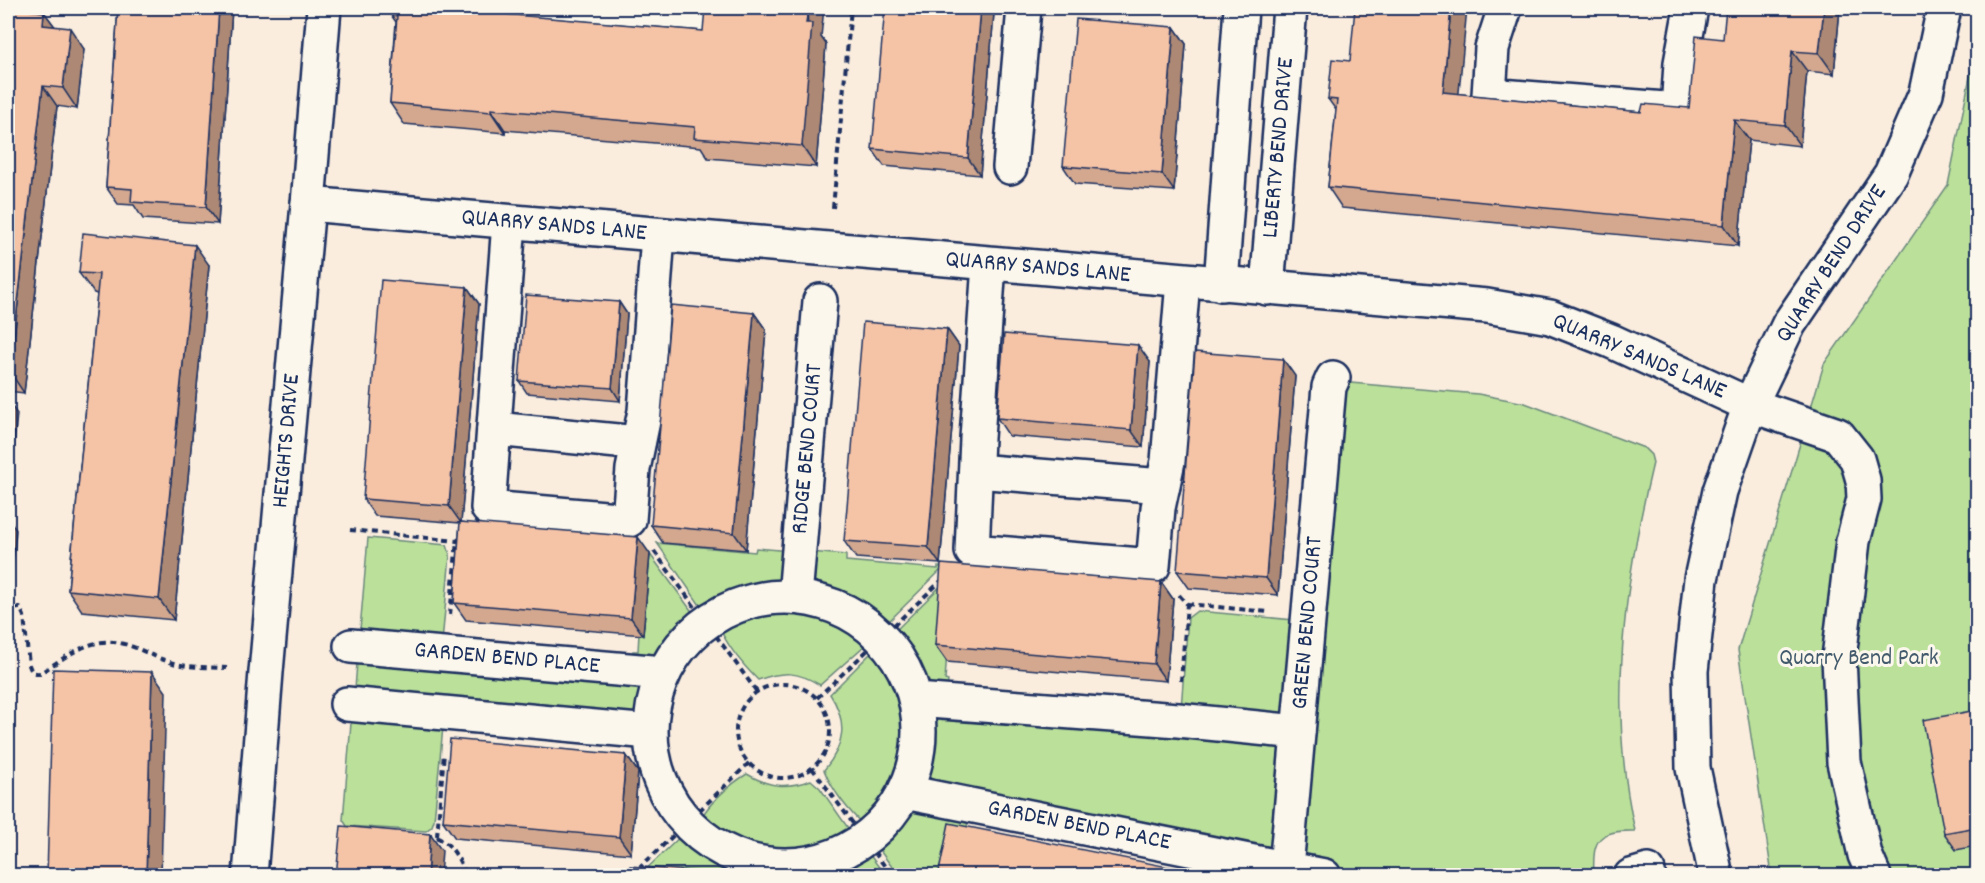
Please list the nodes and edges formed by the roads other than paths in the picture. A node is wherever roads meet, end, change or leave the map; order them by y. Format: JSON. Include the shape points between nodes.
{"nodes":[{"id":1,"x":324,"y":8,"type":"edge"},
{"id":2,"x":535,"y":8,"type":"edge"},
{"id":3,"x":693,"y":8,"type":"edge"},
{"id":4,"x":1024,"y":8,"type":"edge"},
{"id":5,"x":1241,"y":8,"type":"edge"},
{"id":6,"x":1290,"y":8,"type":"edge"},
{"id":7,"x":1505,"y":8,"type":"edge"},
{"id":8,"x":1691,"y":8,"type":"edge"},
{"id":9,"x":1944,"y":8,"type":"edge"},
{"id":10,"x":1010,"y":166,"type":"dead end"},
{"id":11,"x":308,"y":204,"type":"junction"},
{"id":12,"x":509,"y":222,"type":"junction"},
{"id":13,"x":658,"y":235,"type":"junction"},
{"id":14,"x":989,"y":264,"type":"junction"},
{"id":15,"x":1183,"y":281,"type":"junction"},
{"id":16,"x":1221,"y":284,"type":"junction"},
{"id":17,"x":1267,"y":288,"type":"junction"},
{"id":18,"x":820,"y":301,"type":"dead end"},
{"id":19,"x":1333,"y":378,"type":"dead end"},
{"id":20,"x":1750,"y":405,"type":"junction"},
{"id":21,"x":494,"y":429,"type":"junction"},
{"id":22,"x":638,"y":443,"type":"junction"},
{"id":23,"x":976,"y":471,"type":"junction"},
{"id":24,"x":1163,"y":486,"type":"junction"},
{"id":25,"x":795,"y":597,"type":"junction"},
{"id":26,"x":351,"y":646,"type":"dead end"},
{"id":27,"x":663,"y":673,"type":"junction"},
{"id":28,"x":916,"y":699,"type":"junction"},
{"id":29,"x":347,"y":704,"type":"dead end"},
{"id":30,"x":650,"y":732,"type":"junction"},
{"id":31,"x":1298,"y":732,"type":"junction"},
{"id":32,"x":905,"y":792,"type":"junction"},
{"id":33,"x":1286,"y":868,"type":"junction"},
{"id":34,"x":793,"y":870,"type":"edge"},
{"id":35,"x":250,"y":876,"type":"edge"},
{"id":36,"x":1324,"y":876,"type":"edge"},
{"id":37,"x":1716,"y":876,"type":"edge"},
{"id":38,"x":1874,"y":876,"type":"edge"}],
"edges":[{"from":1,"to":11,"type":"street","name":"HEIGHTS DRIVE"},
{"from":2,"to":3,"type":"street","via":[[535,15],[691,28]]},
{"from":4,"to":10,"type":"street"},
{"from":5,"to":16,"type":"street","name":"LIBERTY BEND DRIVE"},
{"from":6,"to":17,"type":"street","name":"LIBERTY BEND DRIVE"},
{"from":7,"to":8,"type":"street","via":[[1492,48],[1489,94],[1678,110]]},
{"from":9,"to":20,"type":"street","name":"QUARRY BEND DRIVE","via":[[1926,93],[1891,174],[1789,324]]},
{"from":11,"to":12,"type":"street","name":"QUARRY SANDS LANE"},
{"from":11,"to":35,"type":"street","name":"HEIGHTS DRIVE"},
{"from":12,"to":13,"type":"street","name":"QUARRY SANDS LANE"},
{"from":12,"to":21,"type":"street"},
{"from":13,"to":14,"type":"street","name":"QUARRY SANDS LANE"},
{"from":13,"to":22,"type":"street","via":[[645,411]]},
{"from":14,"to":15,"type":"street","name":"QUARRY SANDS LANE"},
{"from":14,"to":23,"type":"street"},
{"from":15,"to":16,"type":"street","name":"QUARRY SANDS LANE"},
{"from":15,"to":24,"type":"street"},
{"from":16,"to":17,"type":"street","name":"QUARRY SANDS LANE"},
{"from":17,"to":20,"type":"street","name":"QUARRY SANDS LANE","via":[[1487,306],[1550,317],[1611,340]]},
{"from":18,"to":25,"type":"street","name":"RIDGE BEND COURT"},
{"from":19,"to":31,"type":"street","name":"GREEN BEND COURT","via":[[1329,387]]},
{"from":20,"to":37,"type":"street","name":"QUARRY BEND DRIVE","via":[[1720,491],[1701,579],[1691,671],[1694,768]]},
{"from":20,"to":38,"type":"street","name":"QUARRY SANDS LANE","via":[[1839,435],[1857,459],[1863,480],[1864,499],[1853,541],[1839,658],[1844,762],[1865,855]]},
{"from":21,"to":22,"type":"street"},
{"from":21,"to":22,"type":"street","via":[[488,508],[629,520]]},
{"from":23,"to":24,"type":"street"},
{"from":23,"to":24,"type":"street","via":[[972,552],[1153,566]]},
{"from":25,"to":27,"type":"street","via":[[748,602],[706,622],[675,654]]},
{"from":25,"to":28,"type":"street","via":[[842,609],[881,636],[908,676]]},
{"from":26,"to":27,"type":"street","name":"GARDEN BEND PLACE"},
{"from":27,"to":30,"type":"street"},
{"from":28,"to":31,"type":"street"},
{"from":28,"to":32,"type":"street","via":[[919,746]]},
{"from":29,"to":30,"type":"street"},
{"from":30,"to":34,"type":"street","via":[[660,781],[687,824],[735,855]]},
{"from":31,"to":33,"type":"street","name":"GREEN BEND COURT"},
{"from":32,"to":33,"type":"street","name":"GARDEN BEND PLACE"},
{"from":32,"to":34,"type":"street","via":[[866,839]]},
{"from":33,"to":36,"type":"street","name":"GARDEN BEND PLACE"}]}
